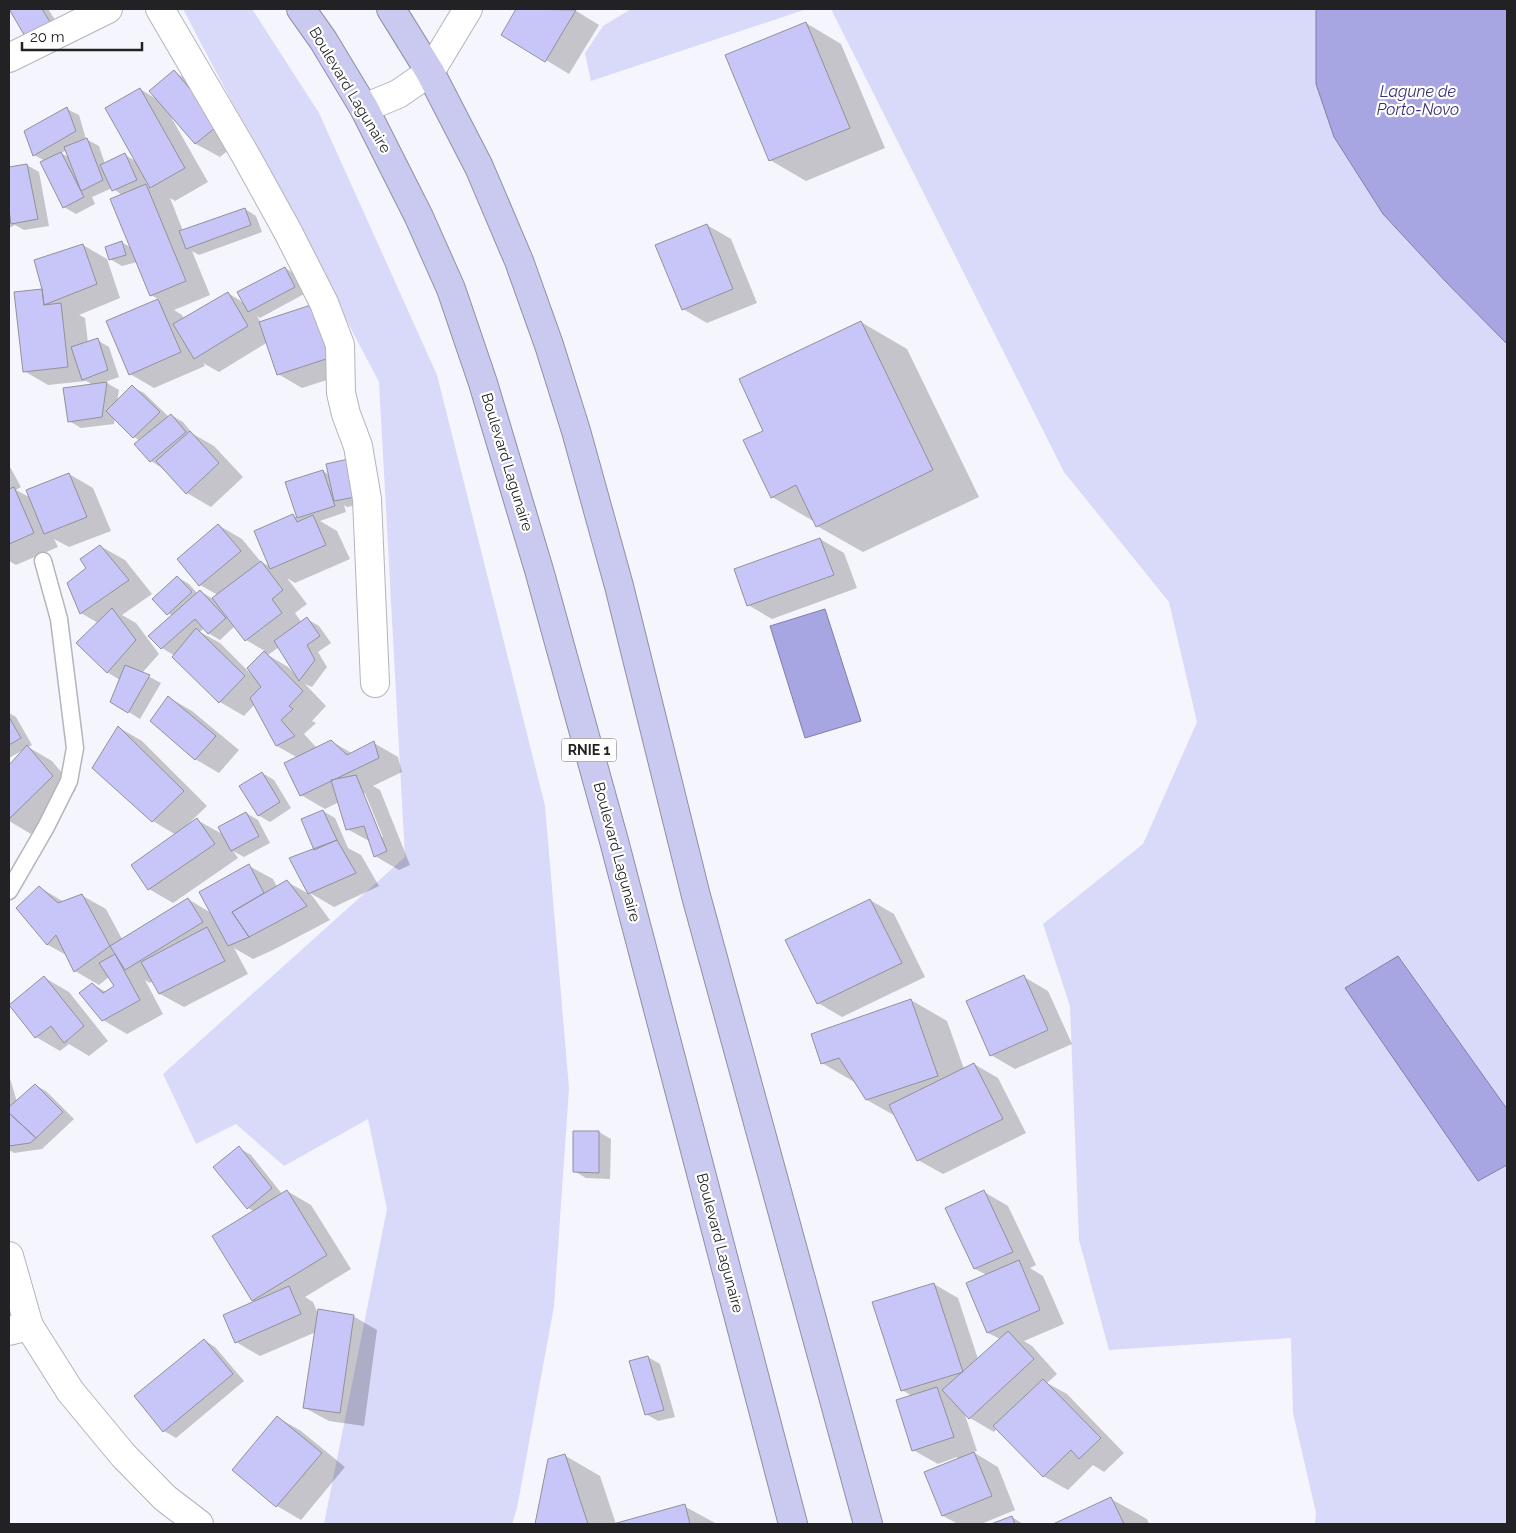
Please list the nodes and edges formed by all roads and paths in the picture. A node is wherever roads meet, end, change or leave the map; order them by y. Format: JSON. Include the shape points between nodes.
{"nodes":[{"id":1,"x":108,"y":9,"type":"edge"},
{"id":2,"x":160,"y":9,"type":"edge"},
{"id":3,"x":301,"y":9,"type":"edge"},
{"id":4,"x":391,"y":9,"type":"edge"},
{"id":5,"x":468,"y":9,"type":"edge"},
{"id":6,"x":9,"y":58,"type":"edge"},
{"id":7,"x":430,"y":72,"type":"junction"},
{"id":8,"x":364,"y":108,"type":"junction"},
{"id":9,"x":43,"y":562,"type":"dead end"},
{"id":10,"x":375,"y":683,"type":"dead end"},
{"id":11,"x":9,"y":891,"type":"edge"},
{"id":12,"x":9,"y":1256,"type":"edge"},
{"id":13,"x":19,"y":1329,"type":"edge"},
{"id":14,"x":199,"y":1524,"type":"edge"},
{"id":15,"x":793,"y":1524,"type":"edge"},
{"id":16,"x":868,"y":1524,"type":"edge"}],
"edges":[{"from":1,"to":6,"type":"street"},
{"from":2,"to":10,"type":"street","via":[[288,232],[324,303],[340,346],[341,392],[358,446],[367,499]]},
{"from":3,"to":8,"type":"highway","name":"Boulevard Lagunaire","number":"RNIE 1"},
{"from":4,"to":7,"type":"highway"},
{"from":5,"to":7,"type":"street"},
{"from":7,"to":8,"type":"street","via":[[398,94]]},
{"from":7,"to":16,"type":"highway","via":[[479,167],[519,261],[576,431],[696,896]]},
{"from":8,"to":15,"type":"highway","name":"Boulevard Lagunaire","number":"RNIE 1","via":[[419,216],[451,289],[484,383],[540,570],[614,841]]},
{"from":9,"to":11,"type":"lane","via":[[59,619],[75,748],[69,781]]},
{"from":12,"to":13,"type":"street"},
{"from":13,"to":14,"type":"street","via":[[123,1455],[165,1498]]}]}
